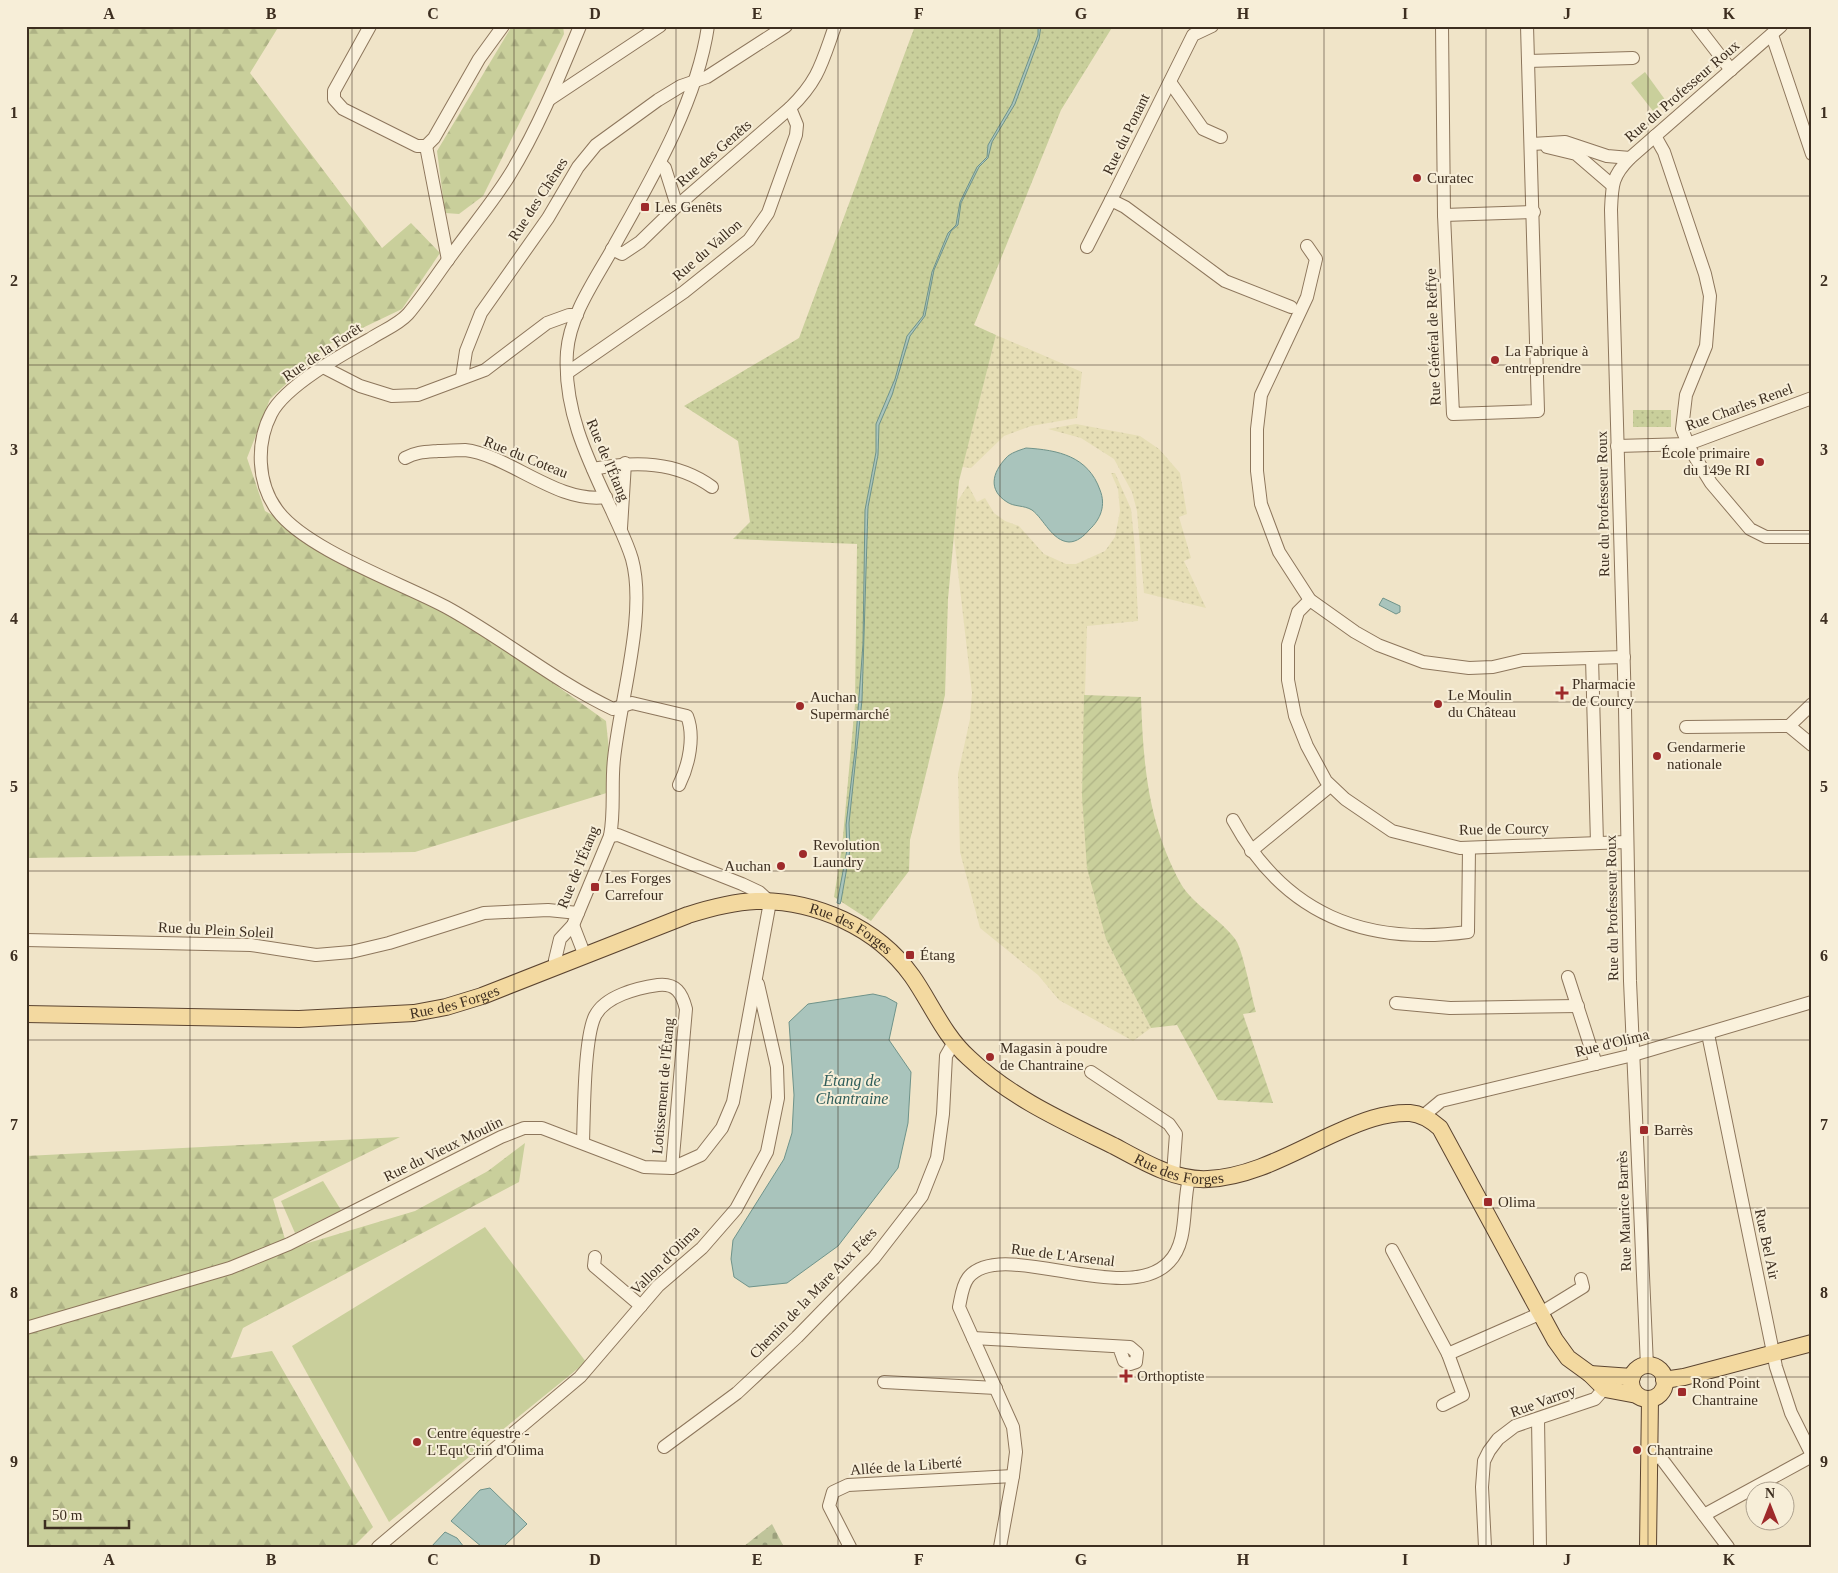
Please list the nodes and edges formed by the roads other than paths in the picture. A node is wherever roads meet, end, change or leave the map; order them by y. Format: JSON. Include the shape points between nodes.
{"nodes":[{"id":1,"x":370,"y":26,"type":"edge"},
{"id":2,"x":502,"y":26,"type":"edge"},
{"id":3,"x":580,"y":26,"type":"edge"},
{"id":4,"x":660,"y":26,"type":"edge"},
{"id":5,"x":708,"y":26,"type":"edge"},
{"id":6,"x":786,"y":26,"type":"edge"},
{"id":7,"x":835,"y":26,"type":"edge"},
{"id":8,"x":1212,"y":26,"type":"edge"},
{"id":9,"x":1442,"y":26,"type":"edge"},
{"id":10,"x":1527,"y":26,"type":"edge"},
{"id":11,"x":1697,"y":26,"type":"edge"},
{"id":12,"x":1777,"y":31,"type":"edge"},
{"id":13,"x":1633,"y":58,"type":"dead end"},
{"id":14,"x":1528,"y":61,"type":"junction"},
{"id":15,"x":1731,"y":70,"type":"junction"},
{"id":16,"x":694,"y":82,"type":"junction"},
{"id":17,"x":1170,"y":82,"type":"junction"},
{"id":18,"x":550,"y":99,"type":"junction"},
{"id":19,"x":790,"y":108,"type":"junction"},
{"id":20,"x":1655,"y":136,"type":"junction"},
{"id":21,"x":1221,"y":137,"type":"dead end"},
{"id":22,"x":1532,"y":144,"type":"junction"},
{"id":23,"x":426,"y":146,"type":"junction"},
{"id":24,"x":1812,"y":154,"type":"edge"},
{"id":25,"x":1630,"y":158,"type":"junction"},
{"id":26,"x":660,"y":163,"type":"junction"},
{"id":27,"x":1612,"y":185,"type":"junction"},
{"id":28,"x":1111,"y":200,"type":"junction"},
{"id":29,"x":677,"y":206,"type":"junction"},
{"id":30,"x":1534,"y":212,"type":"junction"},
{"id":31,"x":1444,"y":214,"type":"junction"},
{"id":32,"x":1307,"y":246,"type":"dead end"},
{"id":33,"x":1087,"y":247,"type":"dead end"},
{"id":34,"x":612,"y":249,"type":"junction"},
{"id":35,"x":448,"y":260,"type":"junction"},
{"id":36,"x":1291,"y":307,"type":"dead end"},
{"id":37,"x":577,"y":315,"type":"junction"},
{"id":38,"x":323,"y":367,"type":"junction"},
{"id":39,"x":567,"y":373,"type":"junction"},
{"id":40,"x":462,"y":377,"type":"junction"},
{"id":41,"x":1812,"y":398,"type":"edge"},
{"id":42,"x":1688,"y":444,"type":"junction"},
{"id":43,"x":1617,"y":446,"type":"junction"},
{"id":44,"x":405,"y":458,"type":"dead end"},
{"id":45,"x":625,"y":463,"type":"junction"},
{"id":46,"x":593,"y":469,"type":"junction"},
{"id":47,"x":712,"y":487,"type":"dead end"},
{"id":48,"x":606,"y":498,"type":"junction"},
{"id":49,"x":621,"y":531,"type":"junction"},
{"id":50,"x":1812,"y":537,"type":"edge"},
{"id":51,"x":1310,"y":600,"type":"junction"},
{"id":52,"x":1624,"y":657,"type":"junction"},
{"id":53,"x":1592,"y":658,"type":"junction"},
{"id":54,"x":1812,"y":704,"type":"edge"},
{"id":55,"x":621,"y":706,"type":"junction"},
{"id":56,"x":1788,"y":726,"type":"junction"},
{"id":57,"x":1686,"y":727,"type":"dead end"},
{"id":58,"x":1812,"y":745,"type":"edge"},
{"id":59,"x":680,"y":785,"type":"dead end"},
{"id":60,"x":1330,"y":786,"type":"junction"},
{"id":61,"x":1233,"y":820,"type":"dead end"},
{"id":62,"x":610,"y":836,"type":"junction"},
{"id":63,"x":1627,"y":842,"type":"junction"},
{"id":64,"x":1597,"y":843,"type":"junction"},
{"id":65,"x":1469,"y":848,"type":"junction"},
{"id":66,"x":1251,"y":851,"type":"junction"},
{"id":67,"x":770,"y":902,"type":"junction"},
{"id":68,"x":575,"y":919,"type":"junction"},
{"id":69,"x":26,"y":940,"type":"edge"},
{"id":70,"x":585,"y":956,"type":"junction"},
{"id":71,"x":556,"y":967,"type":"junction"},
{"id":72,"x":1568,"y":977,"type":"dead end"},
{"id":73,"x":756,"y":979,"type":"junction"},
{"id":74,"x":1396,"y":1004,"type":"dead end"},
{"id":75,"x":1812,"y":1004,"type":"edge"},
{"id":76,"x":1578,"y":1006,"type":"junction"},
{"id":77,"x":26,"y":1014,"type":"edge"},
{"id":78,"x":1708,"y":1034,"type":"junction"},
{"id":79,"x":954,"y":1042,"type":"junction"},
{"id":80,"x":1633,"y":1055,"type":"junction"},
{"id":81,"x":1596,"y":1064,"type":"junction"},
{"id":82,"x":1091,"y":1072,"type":"dead end"},
{"id":83,"x":1423,"y":1116,"type":"junction"},
{"id":84,"x":582,"y":1142,"type":"junction"},
{"id":85,"x":672,"y":1168,"type":"junction"},
{"id":86,"x":1181,"y":1176,"type":"junction"},
{"id":87,"x":1392,"y":1250,"type":"dead end"},
{"id":88,"x":595,"y":1257,"type":"dead end"},
{"id":89,"x":1581,"y":1279,"type":"dead end"},
{"id":90,"x":641,"y":1306,"type":"junction"},
{"id":91,"x":1539,"y":1314,"type":"junction"},
{"id":92,"x":26,"y":1328,"type":"edge"},
{"id":93,"x":973,"y":1338,"type":"junction"},
{"id":94,"x":1812,"y":1343,"type":"edge"},
{"id":95,"x":1119,"y":1347,"type":"dead end"},
{"id":96,"x":1448,"y":1354,"type":"junction"},
{"id":97,"x":1773,"y":1354,"type":"junction"},
{"id":98,"x":1646,"y":1366,"type":"junction"},
{"id":99,"x":1632,"y":1378,"type":"junction"},
{"id":100,"x":1664,"y":1380,"type":"junction"},
{"id":101,"x":884,"y":1382,"type":"dead end"},
{"id":102,"x":1609,"y":1383,"type":"junction"},
{"id":103,"x":996,"y":1388,"type":"junction"},
{"id":104,"x":1643,"y":1397,"type":"junction"},
{"id":105,"x":1443,"y":1405,"type":"dead end"},
{"id":106,"x":1538,"y":1419,"type":"junction"},
{"id":107,"x":664,"y":1447,"type":"dead end"},
{"id":108,"x":1812,"y":1455,"type":"edge"},
{"id":109,"x":1649,"y":1457,"type":"junction"},
{"id":110,"x":1013,"y":1476,"type":"junction"},
{"id":111,"x":1704,"y":1515,"type":"junction"},
{"id":112,"x":378,"y":1547,"type":"edge"},
{"id":113,"x":850,"y":1547,"type":"edge"},
{"id":114,"x":1000,"y":1547,"type":"edge"},
{"id":115,"x":1484,"y":1547,"type":"edge"},
{"id":116,"x":1540,"y":1547,"type":"edge"},
{"id":117,"x":1648,"y":1547,"type":"edge"},
{"id":118,"x":1728,"y":1547,"type":"edge"}],
"edges":[{"from":1,"to":23,"type":"street","via":[[334,91],[334,99],[343,109],[417,146]]},
{"from":2,"to":23,"type":"street"},
{"from":3,"to":18,"type":"street","name":"Rue de la Forêt"},
{"from":4,"to":18,"type":"street"},
{"from":5,"to":16,"type":"street","name":"Rue de l'Étang"},
{"from":6,"to":16,"type":"street","name":"Rue des Chênes"},
{"from":7,"to":19,"type":"street","via":[[816,79]]},
{"from":8,"to":17,"type":"street","name":"Rue du Ponant","via":[[1193,35]]},
{"from":9,"to":31,"type":"street","name":"Rue Général de Reffye"},
{"from":10,"to":14,"type":"street","name":"Rue Général de Reffye"},
{"from":11,"to":15,"type":"street"},
{"from":12,"to":15,"type":"street","name":"Rue du Professeur Roux"},
{"from":12,"to":24,"type":"street"},
{"from":13,"to":14,"type":"street"},
{"from":14,"to":22,"type":"street","name":"Rue Général de Reffye"},
{"from":15,"to":20,"type":"street","name":"Rue du Professeur Roux"},
{"from":16,"to":26,"type":"street","name":"Rue de l'Étang"},
{"from":16,"to":40,"type":"street","name":"Rue des Chênes","via":[[681,86],[624,122],[596,145],[578,167],[548,218],[481,313],[466,351]]},
{"from":17,"to":21,"type":"street","via":[[1203,129]]},
{"from":17,"to":28,"type":"street","name":"Rue du Ponant"},
{"from":18,"to":35,"type":"street","name":"Rue de la Forêt","via":[[509,176]]},
{"from":19,"to":29,"type":"street","name":"Rue des Genêts"},
{"from":19,"to":39,"type":"street","name":"Rue du Vallon","via":[[797,125],[796,135],[768,213],[749,240],[684,292]]},
{"from":20,"to":25,"type":"street","name":"Rue du Professeur Roux"},
{"from":20,"to":42,"type":"street","via":[[1664,152],[1710,296],[1706,346],[1686,395],[1682,429]]},
{"from":22,"to":25,"type":"street","via":[[1565,142],[1607,156]]},
{"from":22,"to":27,"type":"street","via":[[1576,154]]},
{"from":22,"to":30,"type":"street","name":"Rue Général de Reffye"},
{"from":23,"to":35,"type":"street"},
{"from":25,"to":27,"type":"street","name":"Rue du Professeur Roux","via":[[1616,172]]},
{"from":26,"to":29,"type":"street","via":[[665,168]]},
{"from":26,"to":34,"type":"street","name":"Rue de l'Étang"},
{"from":27,"to":43,"type":"street","name":"Rue du Professeur Roux"},
{"from":28,"to":33,"type":"street","name":"Rue du Ponant"},
{"from":28,"to":36,"type":"street","name":"Rue du Ponant","via":[[1125,206],[1225,281]]},
{"from":29,"to":34,"type":"street","name":"Rue des Genêts","via":[[640,242],[622,254]]},
{"from":30,"to":31,"type":"street"},
{"from":30,"to":31,"type":"street","name":"Rue Général de Reffye","via":[[1538,411],[1453,414]]},
{"from":32,"to":51,"type":"street","via":[[1316,259],[1307,297],[1261,395],[1257,471],[1262,504],[1279,552]]},
{"from":34,"to":37,"type":"street","name":"Rue de l'Étang"},
{"from":35,"to":38,"type":"street","name":"Rue de la Forêt","via":[[406,316]]},
{"from":37,"to":39,"type":"street","name":"Rue de l'Étang","via":[[567,350]]},
{"from":37,"to":40,"type":"street","via":[[547,323],[485,370]]},
{"from":38,"to":40,"type":"street","via":[[360,386],[392,396],[418,395]]},
{"from":38,"to":55,"type":"street","name":"Rue de la Forêt","via":[[283,398],[271,414],[263,437],[260,461],[264,484],[277,510],[298,531],[447,608],[582,694],[613,709]]},
{"from":39,"to":46,"type":"street","name":"Rue de l'Étang","via":[[569,402]]},
{"from":41,"to":42,"type":"street","name":"Rue Charles Renel"},
{"from":42,"to":43,"type":"street","name":"Rue Charles Renel"},
{"from":42,"to":50,"type":"street","via":[[1711,483],[1750,529],[1766,537]]},
{"from":43,"to":52,"type":"street","name":"Rue du Professeur Roux"},
{"from":44,"to":48,"type":"street","name":"Rue du Coteau","via":[[416,452],[466,450],[590,500]]},
{"from":45,"to":46,"type":"street"},
{"from":45,"to":47,"type":"street","via":[[666,465],[699,477]]},
{"from":45,"to":49,"type":"street"},
{"from":46,"to":48,"type":"street","name":"Rue de l'Étang"},
{"from":48,"to":49,"type":"street","name":"Rue de l'Étang"},
{"from":49,"to":55,"type":"street","name":"Rue de l'Étang","via":[[632,560],[636,594],[636,625]]},
{"from":51,"to":53,"type":"street","via":[[1378,645],[1423,662],[1470,668],[1523,660]]},
{"from":51,"to":60,"type":"street","name":"Rue de Courcy","via":[[1298,612],[1288,645],[1288,680],[1295,716],[1307,746]]},
{"from":52,"to":53,"type":"street"},
{"from":52,"to":63,"type":"street","name":"Rue du Professeur Roux"},
{"from":53,"to":64,"type":"street"},
{"from":54,"to":56,"type":"street"},
{"from":55,"to":59,"type":"street","name":"Rue de la Forêt","via":[[632,703],[687,716],[692,728],[686,772]]},
{"from":55,"to":62,"type":"street","name":"Rue de l'Étang"},
{"from":56,"to":57,"type":"street"},
{"from":56,"to":58,"type":"street"},
{"from":60,"to":65,"type":"street","name":"Rue de Courcy","via":[[1392,831]]},
{"from":60,"to":66,"type":"street"},
{"from":61,"to":66,"type":"street"},
{"from":62,"to":67,"type":"street","via":[[618,835],[742,884]]},
{"from":62,"to":68,"type":"street","name":"Rue de l'Étang"},
{"from":63,"to":64,"type":"street","name":"Rue de Courcy"},
{"from":63,"to":80,"type":"street","name":"Rue du Professeur Roux"},
{"from":64,"to":65,"type":"street","name":"Rue de Courcy"},
{"from":65,"to":66,"type":"street","via":[[1468,932],[1389,935],[1347,925],[1312,907],[1275,880]]},
{"from":67,"to":70,"type":"main road","name":"Rue des Forges","via":[[740,902],[715,907]]},
{"from":67,"to":73,"type":"street","name":"Vallon d'Olima"},
{"from":67,"to":79,"type":"main road","name":"Rue des Forges","via":[[818,911],[845,920],[873,936],[911,975]]},
{"from":68,"to":69,"type":"street","name":"Rue du Plein Soleil","via":[[548,910],[484,913],[389,943],[351,952],[316,955],[251,944]]},
{"from":68,"to":70,"type":"street","name":"Rue de l'Étang"},
{"from":68,"to":71,"type":"street","name":"Rue de l'Étang","via":[[560,939]]},
{"from":70,"to":71,"type":"main road","name":"Rue des Forges"},
{"from":71,"to":77,"type":"main road","name":"Rue des Forges","via":[[482,996],[414,1013],[299,1019]]},
{"from":72,"to":76,"type":"street"},
{"from":73,"to":85,"type":"street","name":"Rue du Vieux Moulin","via":[[733,1102],[722,1128],[701,1155]]},
{"from":73,"to":90,"type":"street","name":"Vallon d'Olima","via":[[777,1067],[778,1098],[767,1152],[736,1209],[702,1248],[658,1286]]},
{"from":74,"to":76,"type":"street","via":[[1450,1008]]},
{"from":75,"to":78,"type":"street","name":"Rue d'Olima"},
{"from":76,"to":81,"type":"street"},
{"from":78,"to":80,"type":"street","name":"Rue d'Olima"},
{"from":78,"to":97,"type":"street","name":"Rue Bel Air"},
{"from":79,"to":86,"type":"main road","name":"Rue des Forges","via":[[982,1070],[1057,1119]]},
{"from":79,"to":107,"type":"street","name":"Chemin de la Mare Aux Fées","via":[[946,1056],[937,1158],[922,1196],[874,1258],[797,1337],[737,1393]]},
{"from":80,"to":81,"type":"street","name":"Rue d'Olima"},
{"from":80,"to":98,"type":"street","name":"Rue Maurice Barrès"},
{"from":81,"to":83,"type":"street","name":"Rue d'Olima","via":[[1441,1101]]},
{"from":82,"to":86,"type":"street","name":"Rue de L'Arsenal","via":[[1169,1124],[1176,1134]]},
{"from":83,"to":86,"type":"main road","name":"Rue des Forges","via":[[1400,1113],[1377,1117],[1229,1177]]},
{"from":83,"to":91,"type":"main road","via":[[1440,1128]]},
{"from":84,"to":85,"type":"street","name":"Rue du Vieux Moulin","via":[[644,1167]]},
{"from":84,"to":85,"type":"street","name":"Lotissement de l'Étang","via":[[594,1017],[603,1005],[639,987],[675,987],[686,1009]]},
{"from":84,"to":92,"type":"street","name":"Rue du Vieux Moulin","via":[[542,1128],[524,1128],[289,1244],[230,1268]]},
{"from":86,"to":93,"type":"street","name":"Rue de L'Arsenal","via":[[1184,1197],[1179,1247],[1169,1263],[1146,1276],[1120,1278],[999,1264],[979,1269],[968,1278],[959,1307]]},
{"from":87,"to":96,"type":"street"},
{"from":88,"to":90,"type":"street","via":[[594,1266]]},
{"from":89,"to":91,"type":"street","via":[[1583,1287]]},
{"from":90,"to":112,"type":"street","name":"Vallon d'Olima","via":[[580,1377]]},
{"from":91,"to":96,"type":"street"},
{"from":91,"to":102,"type":"main road","via":[[1568,1358]]},
{"from":93,"to":95,"type":"street"},
{"from":93,"to":103,"type":"street","name":"Rue de L'Arsenal"},
{"from":94,"to":97,"type":"main road"},
{"from":96,"to":105,"type":"street","via":[[1463,1395]]},
{"from":97,"to":100,"type":"main road"},
{"from":97,"to":108,"type":"street","name":"Rue Bel Air","via":[[1790,1413]]},
{"from":98,"to":99,"type":"main road","via":[[1637,1369]]},
{"from":98,"to":100,"type":"main road","via":[[1659,1370]]},
{"from":99,"to":102,"type":"main road"},
{"from":99,"to":104,"type":"main road","via":[[1632,1387]]},
{"from":100,"to":104,"type":"main road","via":[[1661,1393]]},
{"from":101,"to":103,"type":"street"},
{"from":102,"to":104,"type":"main road"},
{"from":102,"to":106,"type":"street","name":"Rue Varroy","via":[[1595,1399]]},
{"from":103,"to":110,"type":"street","name":"Rue de L'Arsenal","via":[[1013,1427],[1016,1452]]},
{"from":104,"to":109,"type":"main road"},
{"from":106,"to":115,"type":"street","name":"Rue Varroy","via":[[1515,1426],[1498,1439],[1484,1461]]},
{"from":106,"to":116,"type":"street"},
{"from":108,"to":111,"type":"street"},
{"from":109,"to":111,"type":"street","via":[[1661,1458]]},
{"from":109,"to":117,"type":"main road"},
{"from":110,"to":113,"type":"street","name":"Allée de la Liberté","via":[[848,1485],[832,1492],[829,1506]]},
{"from":110,"to":114,"type":"street","name":"Rue de L'Arsenal"},
{"from":111,"to":118,"type":"street"}]}
